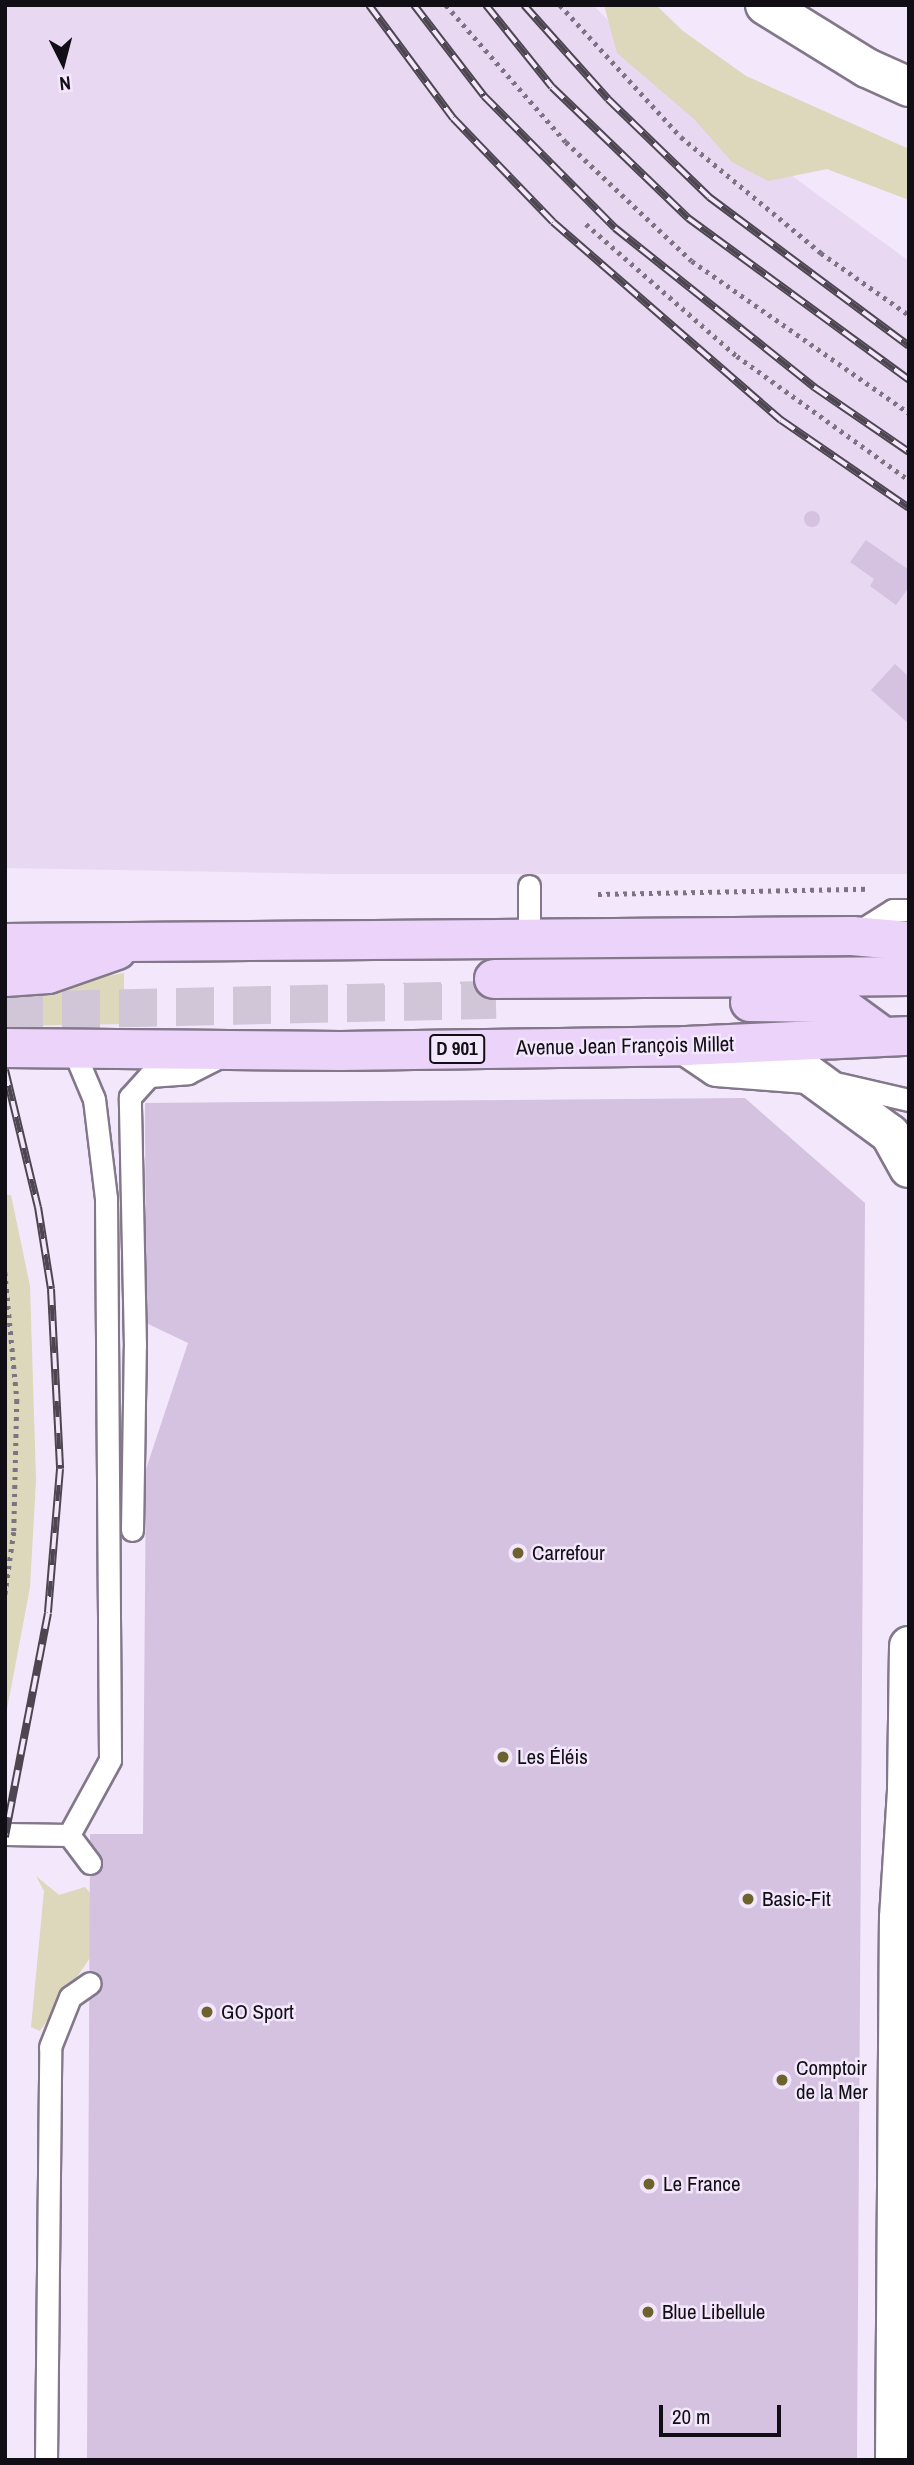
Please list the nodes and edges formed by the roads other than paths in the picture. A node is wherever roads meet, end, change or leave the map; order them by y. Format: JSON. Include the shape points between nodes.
{"nodes":[{"id":1,"x":765,"y":5,"type":"edge"},
{"id":2,"x":909,"y":87,"type":"edge"},
{"id":3,"x":529,"y":886,"type":"dead end"},
{"id":4,"x":909,"y":910,"type":"edge"},
{"id":5,"x":852,"y":936,"type":"junction"},
{"id":6,"x":530,"y":937,"type":"junction"},
{"id":7,"x":149,"y":939,"type":"junction"},
{"id":8,"x":909,"y":941,"type":"edge"},
{"id":9,"x":5,"y":943,"type":"edge"},
{"id":10,"x":909,"y":976,"type":"edge"},
{"id":11,"x":5,"y":977,"type":"edge"},
{"id":12,"x":895,"y":1036,"type":"edge"},
{"id":13,"x":686,"y":1046,"type":"junction"},
{"id":14,"x":72,"y":1047,"type":"junction"},
{"id":15,"x":5,"y":1048,"type":"edge"},
{"id":16,"x":229,"y":1052,"type":"junction"},
{"id":17,"x":808,"y":1074,"type":"junction"},
{"id":18,"x":909,"y":1100,"type":"edge"},
{"id":19,"x":909,"y":1168,"type":"edge"},
{"id":20,"x":132,"y":1530,"type":"dead end"},
{"id":21,"x":909,"y":1646,"type":"edge"},
{"id":22,"x":908,"y":1751,"type":"edge"},
{"id":23,"x":5,"y":1833,"type":"edge"},
{"id":24,"x":69,"y":1835,"type":"junction"},
{"id":25,"x":90,"y":1863,"type":"dead end"},
{"id":26,"x":90,"y":1983,"type":"dead end"},
{"id":27,"x":902,"y":2334,"type":"edge"},
{"id":28,"x":46,"y":2460,"type":"edge"},
{"id":29,"x":895,"y":2460,"type":"edge"}],
"edges":[{"from":1,"to":2,"type":"street","via":[[867,68]]},
{"from":3,"to":6,"type":"lane"},
{"from":4,"to":5,"type":"lane","via":[[893,910]]},
{"from":5,"to":6,"type":"main road"},
{"from":5,"to":8,"type":"main road"},
{"from":6,"to":7,"type":"main road"},
{"from":7,"to":9,"type":"main road"},
{"from":7,"to":11,"type":"main road","via":[[48,974]]},
{"from":10,"to":12,"type":"main road","number":"D 901","via":[[495,989],[837,1003]]},
{"from":12,"to":13,"type":"main road","name":"Avenue Jean François Millet","number":"D 901"},
{"from":13,"to":16,"type":"main road","name":"Avenue Jean François Millet","number":"D 901"},
{"from":13,"to":17,"type":"street","via":[[717,1067]]},
{"from":14,"to":15,"type":"main road","name":"Avenue Jean François Millet","number":"D 901"},
{"from":14,"to":16,"type":"main road","name":"Avenue Jean François Millet","number":"D 901"},
{"from":14,"to":24,"type":"lane","via":[[94,1098],[106,1198],[110,1760]]},
{"from":16,"to":20,"type":"lane","via":[[188,1073],[149,1076],[130,1097],[135,1346]]},
{"from":17,"to":18,"type":"lane"},
{"from":17,"to":19,"type":"street","via":[[890,1134]]},
{"from":21,"to":22,"type":"street"},
{"from":22,"to":27,"type":"street","via":[[899,1918]]},
{"from":23,"to":24,"type":"lane"},
{"from":24,"to":25,"type":"lane"},
{"from":26,"to":28,"type":"lane","via":[[70,1997],[50,2047]]},
{"from":27,"to":29,"type":"street"}]}
